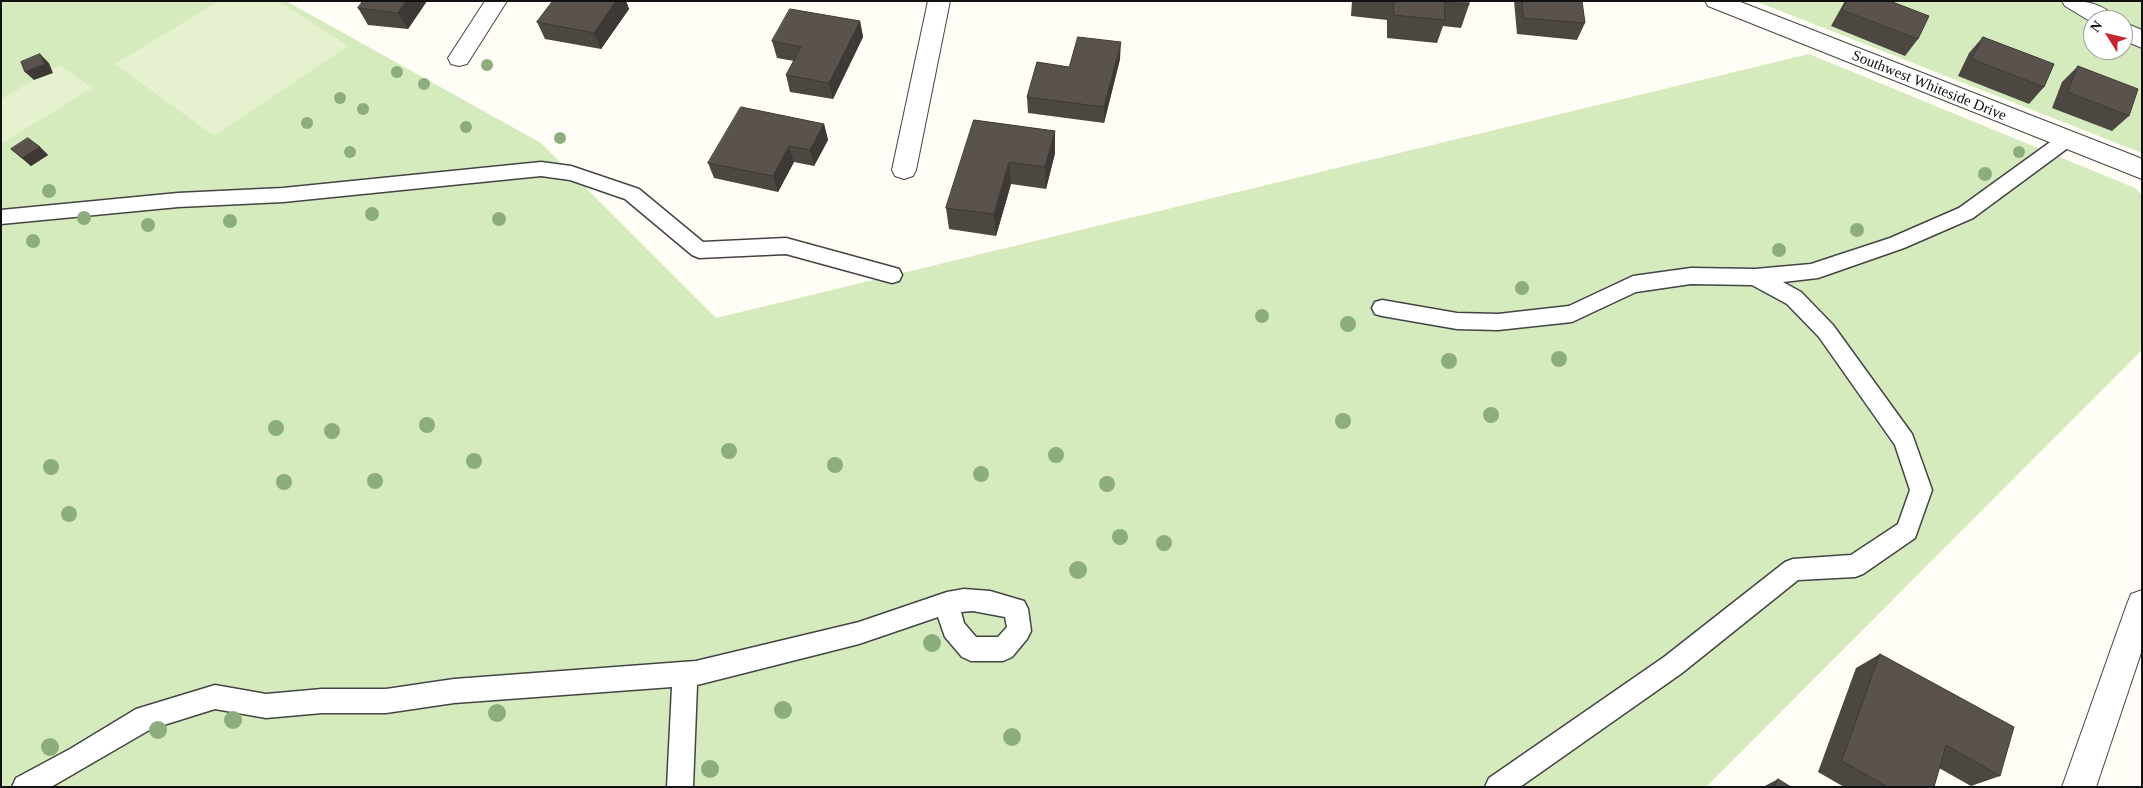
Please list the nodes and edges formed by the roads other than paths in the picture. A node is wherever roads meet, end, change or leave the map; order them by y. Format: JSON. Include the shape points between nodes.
{"nodes":[{"id":1,"x":496,"y":1,"type":"edge"},
{"id":2,"x":939,"y":1,"type":"edge"},
{"id":3,"x":1716,"y":1,"type":"edge"},
{"id":4,"x":2073,"y":1,"type":"edge"},
{"id":5,"x":2088,"y":10,"type":"edge"},
{"id":6,"x":459,"y":58,"type":"dead end"},
{"id":7,"x":2066,"y":140,"type":"junction"},
{"id":8,"x":904,"y":170,"type":"dead end"},
{"id":9,"x":2142,"y":170,"type":"edge"},
{"id":10,"x":1,"y":217,"type":"edge"},
{"id":11,"x":892,"y":275,"type":"dead end"},
{"id":12,"x":1755,"y":277,"type":"junction"},
{"id":13,"x":1382,"y":308,"type":"dead end"},
{"id":14,"x":947,"y":603,"type":"dead end"},
{"id":15,"x":2142,"y":604,"type":"edge"},
{"id":16,"x":685,"y":674,"type":"junction"},
{"id":17,"x":25,"y":787,"type":"edge"},
{"id":18,"x":680,"y":787,"type":"edge"},
{"id":19,"x":1498,"y":787,"type":"edge"},
{"id":20,"x":2079,"y":787,"type":"edge"}],
"edges":[{"from":1,"to":6,"type":"street"},
{"from":2,"to":8,"type":"street"},
{"from":3,"to":7,"type":"street","name":"Southwest Whiteside Drive"},
{"from":4,"to":5,"type":"street"},
{"from":7,"to":9,"type":"street","name":"Southwest Whiteside Drive"},
{"from":7,"to":12,"type":"lane","via":[[1966,213],[1897,244],[1811,272]]},
{"from":10,"to":11,"type":"lane","via":[[178,200],[283,195],[540,169],[571,173],[632,194],[699,250],[786,246]]},
{"from":12,"to":13,"type":"lane","via":[[1691,276],[1633,284],[1572,314],[1498,322],[1457,321]]},
{"from":12,"to":19,"type":"lane","via":[[1794,298],[1826,331],[1904,441],[1921,490],[1907,531],[1855,566],[1793,570],[1672,665]]},
{"from":14,"to":16,"type":"lane","via":[[859,633]]},
{"from":15,"to":20,"type":"street"},
{"from":16,"to":17,"type":"lane","via":[[464,690],[386,701],[322,701],[266,706],[215,697],[145,718]]},
{"from":16,"to":18,"type":"lane"}]}
